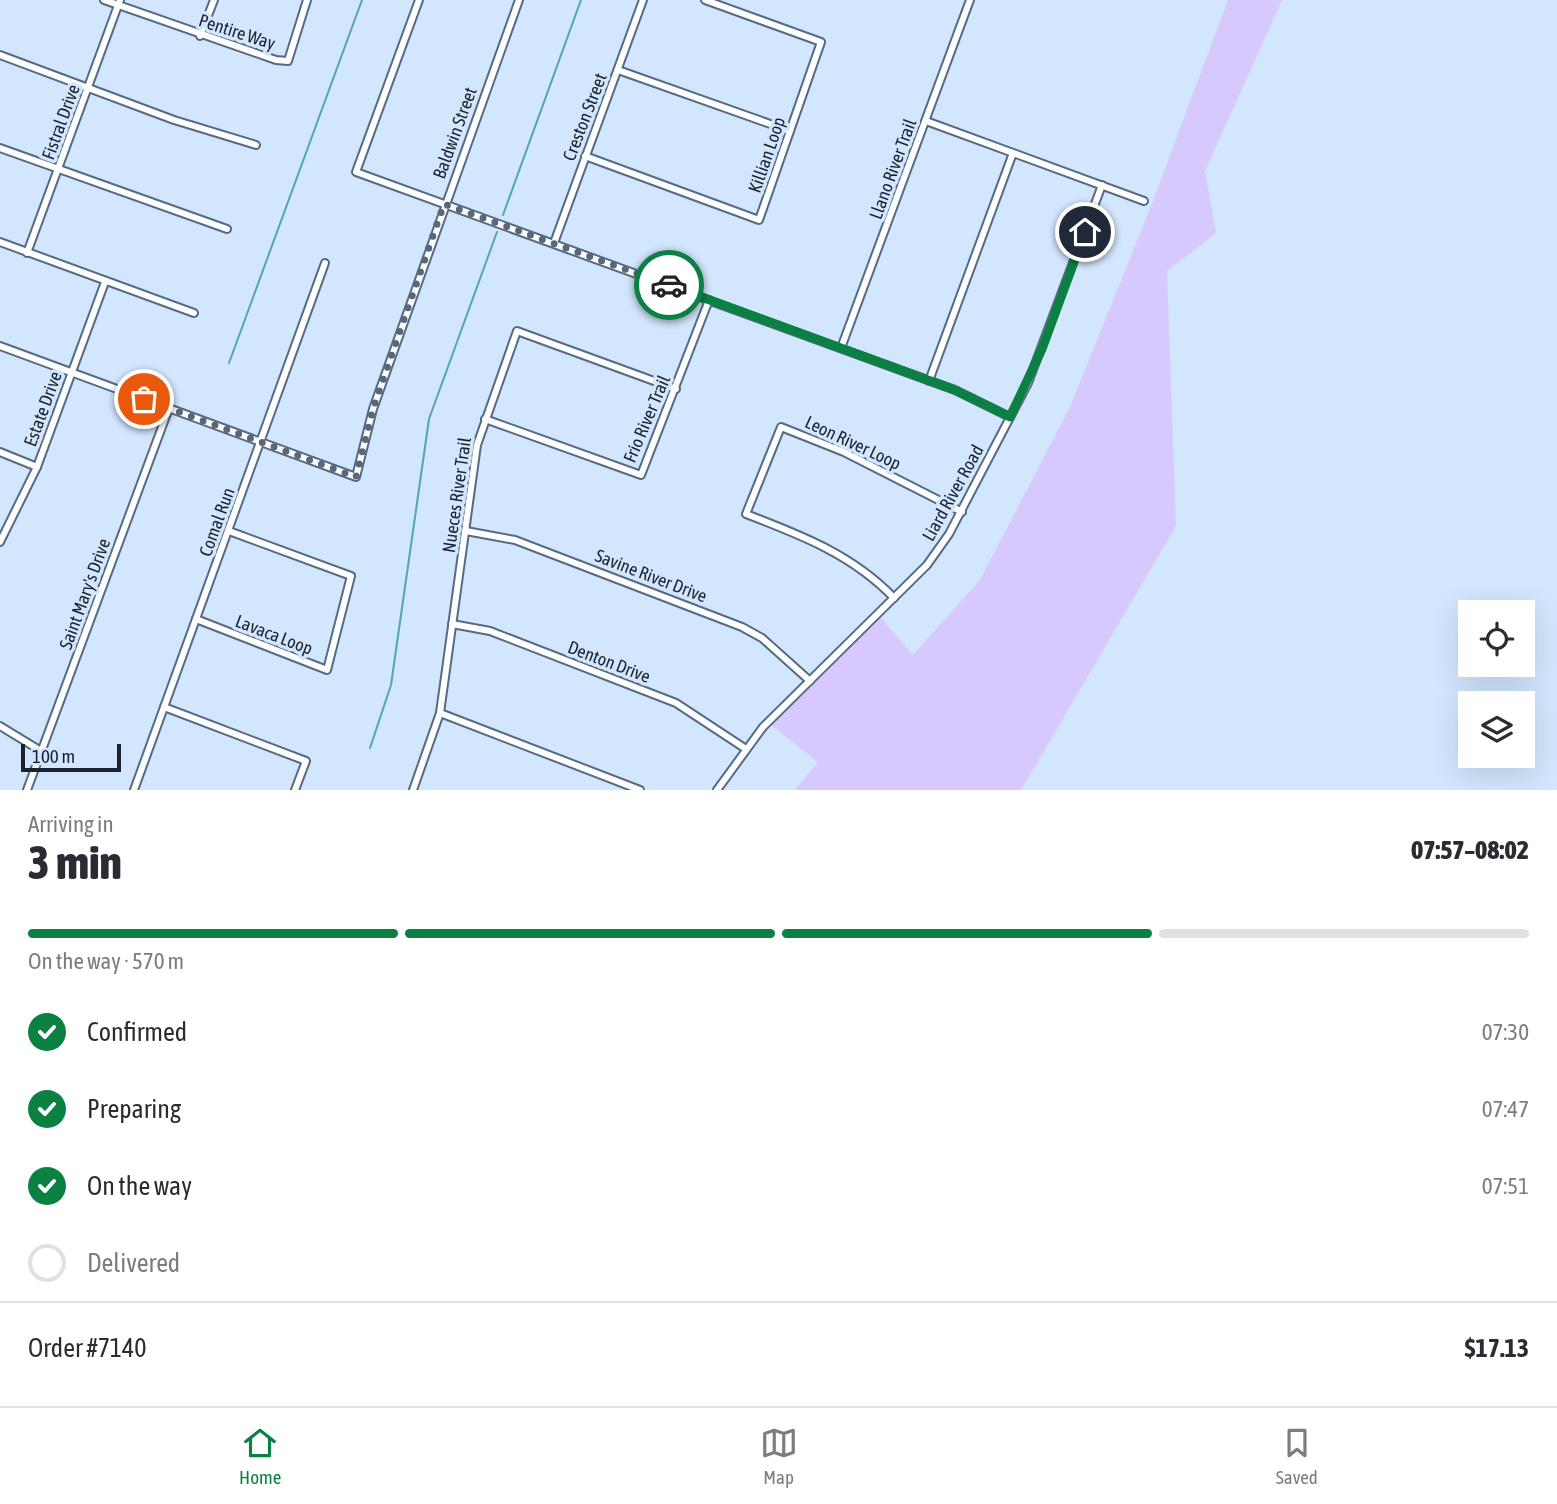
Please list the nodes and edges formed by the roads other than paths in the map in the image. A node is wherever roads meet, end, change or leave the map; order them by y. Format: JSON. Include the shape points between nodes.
{"nodes":[{"id":1,"x":104,"y":0,"type":"edge"},
{"id":2,"x":214,"y":0,"type":"edge"},
{"id":3,"x":307,"y":0,"type":"edge"},
{"id":4,"x":419,"y":0,"type":"edge"},
{"id":5,"x":519,"y":0,"type":"edge"},
{"id":6,"x":643,"y":0,"type":"edge"},
{"id":7,"x":705,"y":0,"type":"edge"},
{"id":8,"x":970,"y":0,"type":"edge"},
{"id":9,"x":119,"y":3,"type":"edge"},
{"id":10,"x":200,"y":36,"type":"junction"},
{"id":11,"x":0,"y":55,"type":"edge"},
{"id":12,"x":618,"y":70,"type":"junction"},
{"id":13,"x":88,"y":88,"type":"junction"},
{"id":14,"x":926,"y":121,"type":"junction"},
{"id":15,"x":790,"y":131,"type":"junction"},
{"id":16,"x":256,"y":145,"type":"dead end"},
{"id":17,"x":0,"y":148,"type":"edge"},
{"id":18,"x":1013,"y":153,"type":"junction"},
{"id":19,"x":584,"y":156,"type":"junction"},
{"id":20,"x":58,"y":170,"type":"junction"},
{"id":21,"x":1102,"y":185,"type":"junction"},
{"id":22,"x":1144,"y":201,"type":"dead end"},
{"id":23,"x":444,"y":204,"type":"junction"},
{"id":24,"x":227,"y":229,"type":"dead end"},
{"id":25,"x":0,"y":242,"type":"edge"},
{"id":26,"x":554,"y":243,"type":"junction"},
{"id":27,"x":27,"y":253,"type":"junction"},
{"id":28,"x":325,"y":263,"type":"dead end"},
{"id":29,"x":105,"y":282,"type":"junction"},
{"id":30,"x":709,"y":300,"type":"junction"},
{"id":31,"x":194,"y":313,"type":"dead end"},
{"id":32,"x":0,"y":346,"type":"edge"},
{"id":33,"x":841,"y":348,"type":"junction"},
{"id":34,"x":70,"y":373,"type":"junction"},
{"id":35,"x":929,"y":381,"type":"junction"},
{"id":36,"x":676,"y":388,"type":"junction"},
{"id":37,"x":169,"y":408,"type":"junction"},
{"id":38,"x":1010,"y":417,"type":"junction"},
{"id":39,"x":485,"y":419,"type":"junction"},
{"id":40,"x":260,"y":441,"type":"junction"},
{"id":41,"x":0,"y":452,"type":"edge"},
{"id":42,"x":37,"y":467,"type":"junction"},
{"id":43,"x":962,"y":512,"type":"junction"},
{"id":44,"x":229,"y":531,"type":"junction"},
{"id":45,"x":466,"y":531,"type":"junction"},
{"id":46,"x":0,"y":542,"type":"edge"},
{"id":47,"x":894,"y":598,"type":"junction"},
{"id":48,"x":195,"y":620,"type":"junction"},
{"id":49,"x":452,"y":624,"type":"junction"},
{"id":50,"x":810,"y":681,"type":"junction"},
{"id":51,"x":164,"y":707,"type":"junction"},
{"id":52,"x":440,"y":713,"type":"junction"},
{"id":53,"x":0,"y":726,"type":"edge"},
{"id":54,"x":746,"y":749,"type":"junction"},
{"id":55,"x":41,"y":751,"type":"junction"},
{"id":56,"x":27,"y":790,"type":"edge"},
{"id":57,"x":134,"y":790,"type":"edge"},
{"id":58,"x":295,"y":790,"type":"edge"},
{"id":59,"x":414,"y":790,"type":"edge"},
{"id":60,"x":640,"y":790,"type":"edge"},
{"id":61,"x":717,"y":790,"type":"edge"}],
"edges":[{"from":1,"to":9,"type":"street","name":"Pentire Way"},
{"from":2,"to":10,"type":"street"},
{"from":3,"to":10,"type":"street","name":"Pentire Way","via":[[288,61]]},
{"from":4,"to":23,"type":"street","via":[[356,172]]},
{"from":5,"to":23,"type":"street","name":"Baldwin Street"},
{"from":6,"to":12,"type":"street","name":"Creston Street"},
{"from":7,"to":15,"type":"street","name":"Killian Loop","via":[[821,42]]},
{"from":8,"to":14,"type":"street","name":"Llano River Trail"},
{"from":9,"to":10,"type":"street","name":"Pentire Way"},
{"from":9,"to":13,"type":"street","name":"Fistral Drive"},
{"from":11,"to":13,"type":"street"},
{"from":12,"to":15,"type":"street"},
{"from":12,"to":19,"type":"street","name":"Creston Street"},
{"from":13,"to":16,"type":"street"},
{"from":13,"to":20,"type":"street","name":"Fistral Drive"},
{"from":14,"to":18,"type":"street"},
{"from":14,"to":33,"type":"street","name":"Llano River Trail"},
{"from":15,"to":19,"type":"street","name":"Killian Loop","via":[[759,220]]},
{"from":17,"to":20,"type":"street"},
{"from":18,"to":21,"type":"street"},
{"from":18,"to":35,"type":"street"},
{"from":19,"to":26,"type":"street","name":"Creston Street"},
{"from":20,"to":24,"type":"street"},
{"from":20,"to":27,"type":"street","name":"Fistral Drive"},
{"from":21,"to":22,"type":"street"},
{"from":21,"to":38,"type":"street","name":"Liard River Road","via":[[1042,349]]},
{"from":23,"to":26,"type":"street"},
{"from":23,"to":40,"type":"street","name":"Baldwin Street","via":[[373,409],[356,477]]},
{"from":25,"to":27,"type":"street"},
{"from":26,"to":30,"type":"street"},
{"from":27,"to":29,"type":"street"},
{"from":28,"to":40,"type":"street","name":"Comal Run"},
{"from":29,"to":31,"type":"street"},
{"from":29,"to":34,"type":"street","name":"Estate Drive"},
{"from":30,"to":33,"type":"street"},
{"from":30,"to":36,"type":"street","name":"Frio River Trail"},
{"from":32,"to":34,"type":"street"},
{"from":33,"to":35,"type":"street"},
{"from":34,"to":37,"type":"street"},
{"from":34,"to":42,"type":"street","name":"Estate Drive"},
{"from":35,"to":38,"type":"street"},
{"from":36,"to":39,"type":"street","name":"Frio River Trail","via":[[641,475]]},
{"from":36,"to":39,"type":"street","name":"Nueces River Trail","via":[[517,331]]},
{"from":37,"to":40,"type":"street"},
{"from":37,"to":55,"type":"street","name":"Saint Mary's Drive"},
{"from":38,"to":43,"type":"street","name":"Liard River Road"},
{"from":39,"to":45,"type":"street","name":"Nueces River Trail","via":[[477,445]]},
{"from":40,"to":44,"type":"street","name":"Comal Run"},
{"from":41,"to":42,"type":"street"},
{"from":42,"to":46,"type":"street","name":"Estate Drive"},
{"from":43,"to":47,"type":"street","name":"Liard River Road","via":[[927,565]]},
{"from":43,"to":47,"type":"street","name":"Leon River Loop","via":[[844,452],[781,427],[746,514],[845,557],[865,569]]},
{"from":44,"to":48,"type":"street","name":"Comal Run"},
{"from":44,"to":48,"type":"street","name":"Lavaca Loop","via":[[351,576],[327,670]]},
{"from":45,"to":49,"type":"street","name":"Nueces River Trail"},
{"from":45,"to":50,"type":"street","name":"Savine River Drive","via":[[529,545],[742,627],[762,638]]},
{"from":47,"to":50,"type":"street","name":"Liard River Road"},
{"from":48,"to":51,"type":"street","name":"Comal Run"},
{"from":49,"to":52,"type":"street","name":"Nueces River Trail"},
{"from":49,"to":54,"type":"street","name":"Denton Drive","via":[[490,631],[676,703]]},
{"from":50,"to":54,"type":"street","name":"Liard River Road"},
{"from":51,"to":57,"type":"street","name":"Comal Run"},
{"from":51,"to":58,"type":"street","via":[[306,761]]},
{"from":52,"to":59,"type":"street","name":"Nueces River Trail"},
{"from":52,"to":60,"type":"street"},
{"from":53,"to":55,"type":"street"},
{"from":54,"to":61,"type":"street","name":"Liard River Road"},
{"from":55,"to":56,"type":"street","name":"Saint Mary's Drive"}]}
